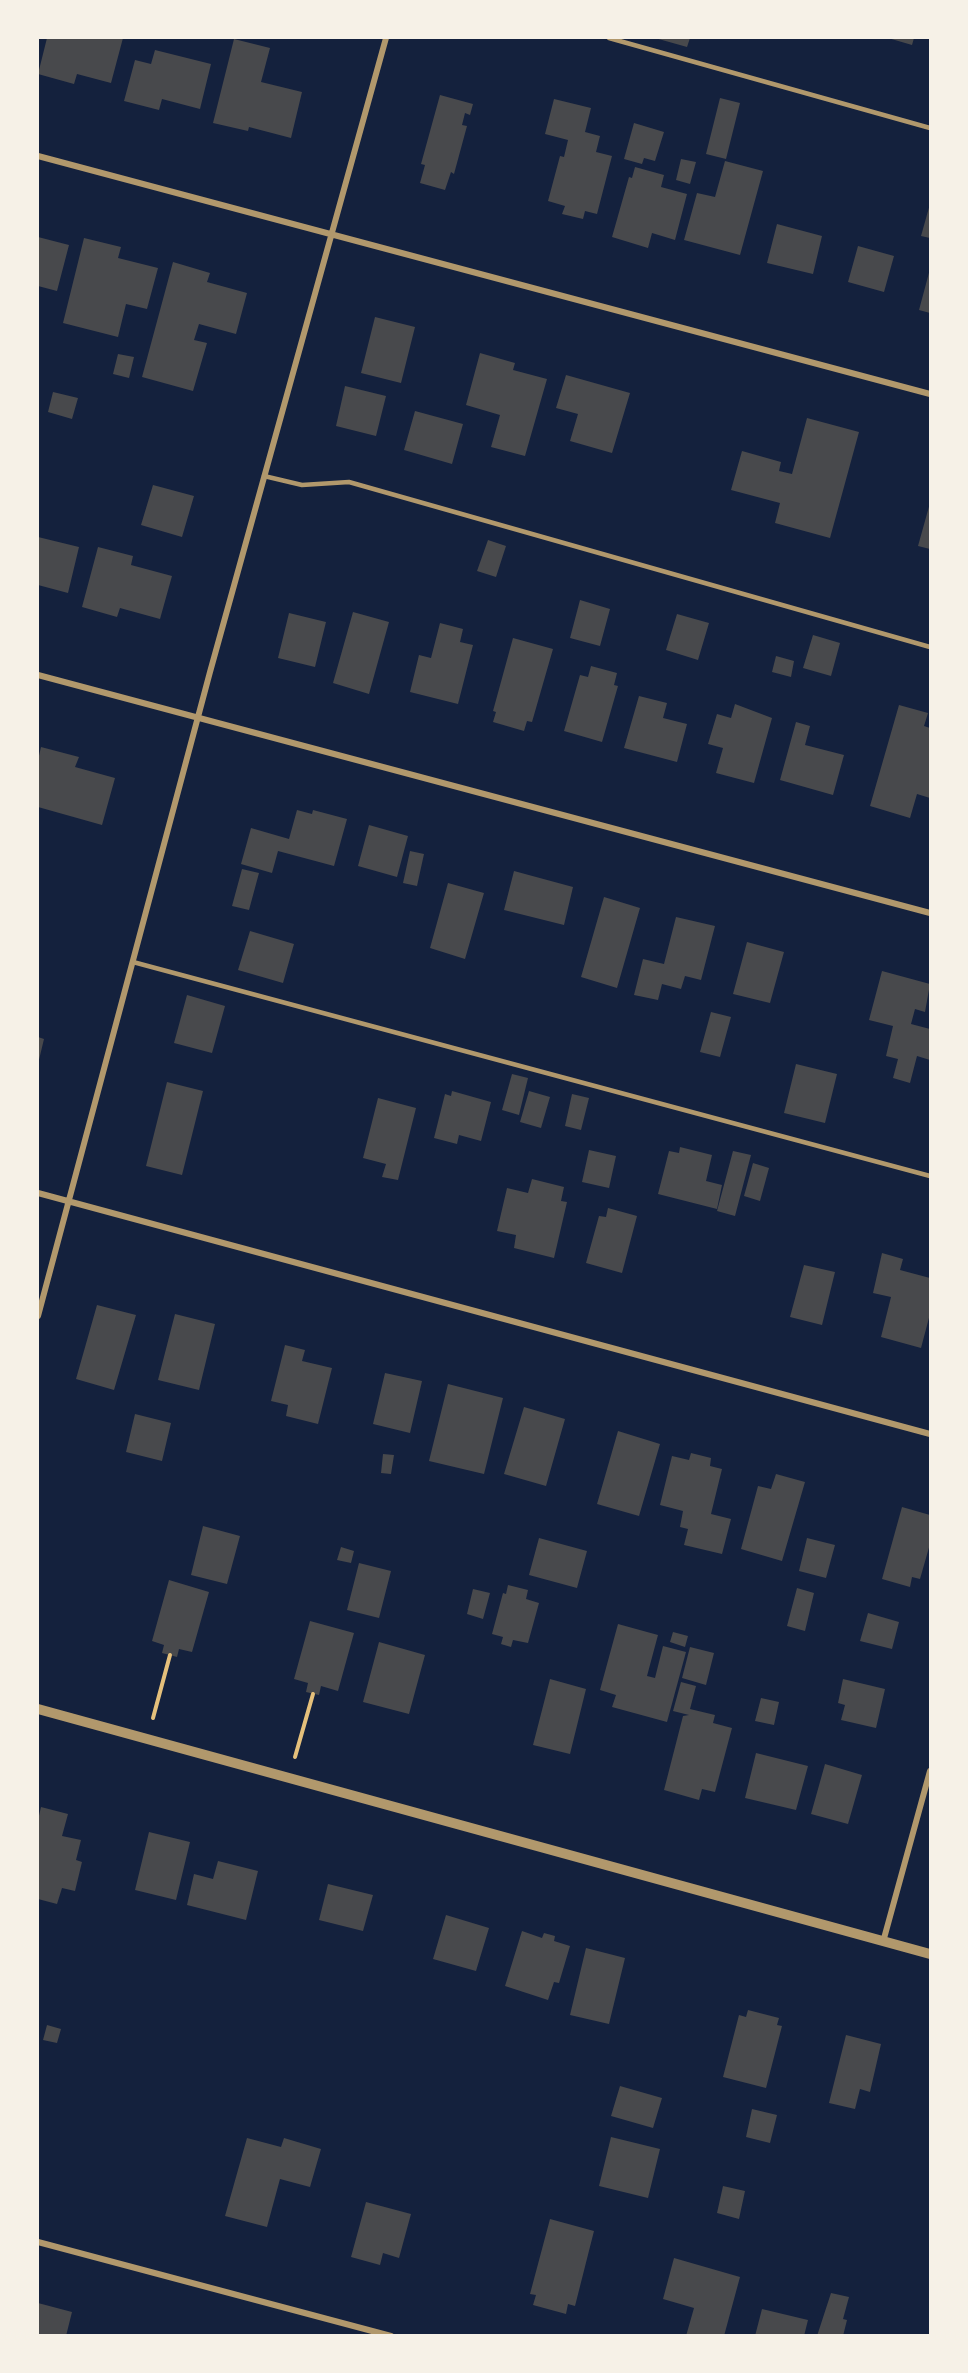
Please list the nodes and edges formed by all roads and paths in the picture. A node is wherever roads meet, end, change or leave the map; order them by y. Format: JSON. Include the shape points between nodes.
{"nodes":[{"id":1,"x":386,"y":38,"type":"edge"},
{"id":2,"x":609,"y":38,"type":"edge"},
{"id":3,"x":930,"y":128,"type":"edge"},
{"id":4,"x":38,"y":156,"type":"edge"},
{"id":5,"x":331,"y":235,"type":"junction"},
{"id":6,"x":930,"y":394,"type":"edge"},
{"id":7,"x":264,"y":476,"type":"junction"},
{"id":8,"x":930,"y":647,"type":"edge"},
{"id":9,"x":38,"y":675,"type":"edge"},
{"id":10,"x":198,"y":718,"type":"junction"},
{"id":11,"x":930,"y":913,"type":"edge"},
{"id":12,"x":134,"y":962,"type":"junction"},
{"id":13,"x":930,"y":1176,"type":"edge"},
{"id":14,"x":38,"y":1193,"type":"edge"},
{"id":15,"x":69,"y":1202,"type":"junction"},
{"id":16,"x":38,"y":1316,"type":"edge"},
{"id":17,"x":930,"y":1434,"type":"edge"},
{"id":18,"x":170,"y":1655,"type":"dead end"},
{"id":19,"x":313,"y":1694,"type":"dead end"},
{"id":20,"x":38,"y":1709,"type":"edge"},
{"id":21,"x":147,"y":1739,"type":"junction"},
{"id":22,"x":930,"y":1771,"type":"edge"},
{"id":23,"x":289,"y":1778,"type":"junction"},
{"id":24,"x":884,"y":1942,"type":"junction"},
{"id":25,"x":930,"y":1954,"type":"edge"},
{"id":26,"x":38,"y":2242,"type":"edge"},
{"id":27,"x":391,"y":2336,"type":"edge"}],
"edges":[{"from":1,"to":5,"type":"street"},
{"from":2,"to":3,"type":"lane"},
{"from":4,"to":5,"type":"street"},
{"from":5,"to":6,"type":"street"},
{"from":5,"to":7,"type":"street"},
{"from":7,"to":8,"type":"lane","via":[[302,485],[349,482]]},
{"from":7,"to":10,"type":"street"},
{"from":9,"to":10,"type":"street"},
{"from":10,"to":11,"type":"street"},
{"from":10,"to":12,"type":"street"},
{"from":12,"to":13,"type":"lane"},
{"from":12,"to":15,"type":"street"},
{"from":14,"to":15,"type":"street"},
{"from":15,"to":16,"type":"street"},
{"from":15,"to":17,"type":"street"},
{"from":18,"to":21,"type":"path"},
{"from":19,"to":23,"type":"path"},
{"from":20,"to":21,"type":"street"},
{"from":21,"to":23,"type":"street"},
{"from":22,"to":24,"type":"street"},
{"from":23,"to":24,"type":"street"},
{"from":24,"to":25,"type":"street"},
{"from":26,"to":27,"type":"street"}]}
